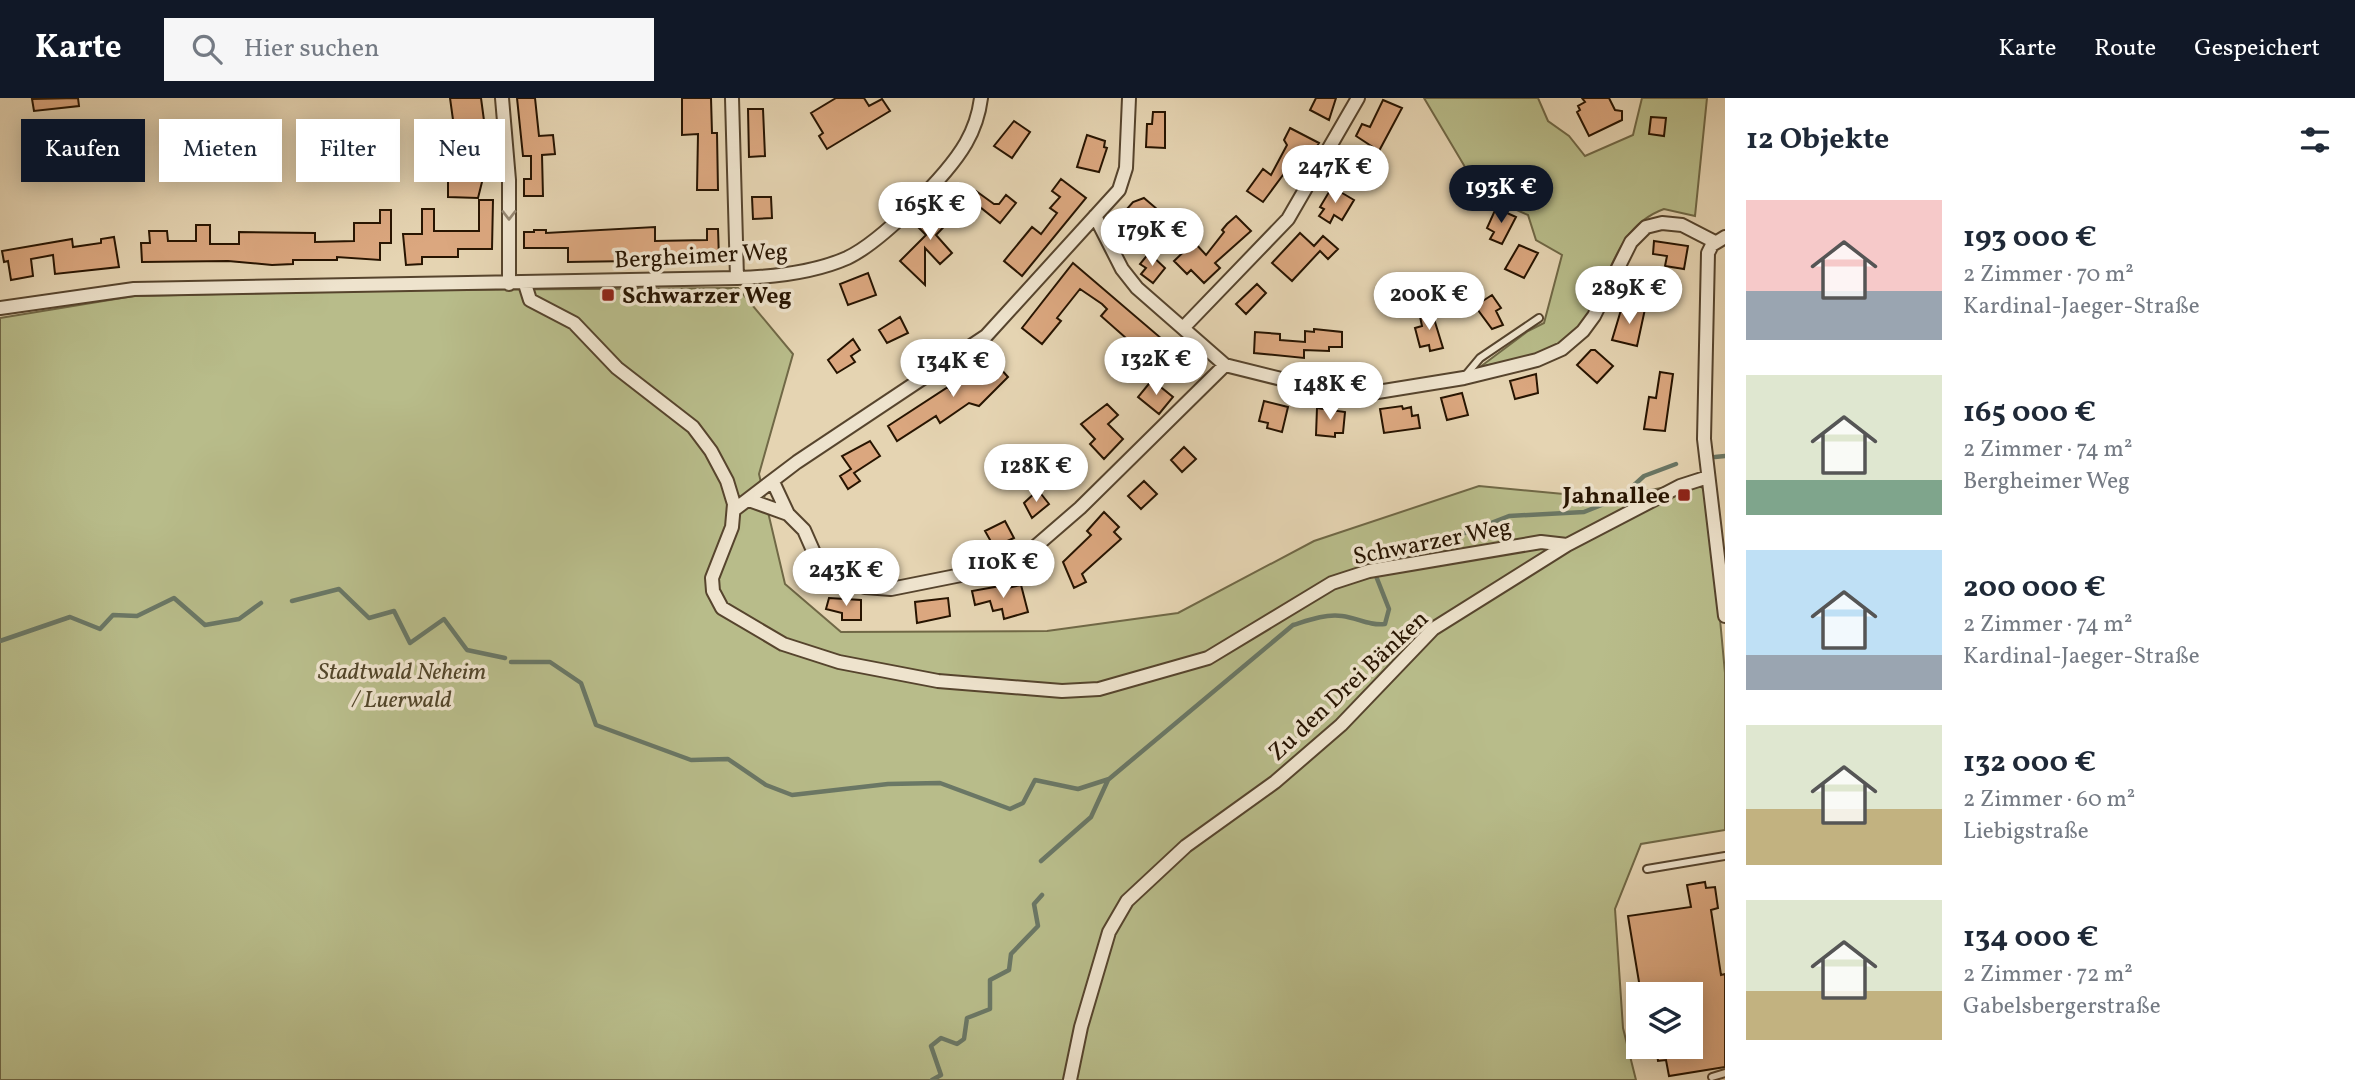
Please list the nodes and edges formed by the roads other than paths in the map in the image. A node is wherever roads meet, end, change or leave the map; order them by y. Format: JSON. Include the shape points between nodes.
{"nodes":[{"id":1,"x":502,"y":98,"type":"edge"},
{"id":2,"x":732,"y":98,"type":"edge"},
{"id":3,"x":981,"y":98,"type":"edge"},
{"id":4,"x":1129,"y":98,"type":"edge"},
{"id":5,"x":1358,"y":98,"type":"edge"},
{"id":6,"x":1095,"y":216,"type":"junction"},
{"id":7,"x":1720,"y":239,"type":"edge"},
{"id":8,"x":737,"y":278,"type":"junction"},
{"id":9,"x":509,"y":284,"type":"junction"},
{"id":10,"x":525,"y":284,"type":"junction"},
{"id":11,"x":0,"y":308,"type":"edge"},
{"id":12,"x":1539,"y":318,"type":"dead end"},
{"id":13,"x":1183,"y":328,"type":"junction"},
{"id":14,"x":1225,"y":365,"type":"junction"},
{"id":15,"x":1464,"y":378,"type":"junction"},
{"id":16,"x":1708,"y":477,"type":"junction"},
{"id":17,"x":773,"y":482,"type":"junction"},
{"id":18,"x":749,"y":500,"type":"junction"},
{"id":19,"x":734,"y":510,"type":"junction"},
{"id":20,"x":788,"y":513,"type":"junction"},
{"id":21,"x":1567,"y":545,"type":"junction"},
{"id":22,"x":1725,"y":616,"type":"edge"},
{"id":23,"x":1725,"y":856,"type":"edge"},
{"id":24,"x":1647,"y":869,"type":"dead end"},
{"id":25,"x":1725,"y":1073,"type":"edge"},
{"id":26,"x":1712,"y":1077,"type":"dead end"},
{"id":27,"x":1070,"y":1080,"type":"edge"}],
"edges":[{"from":1,"to":9,"type":"street","one_way":true,"via":[[509,180]]},
{"from":2,"to":8,"type":"street"},
{"from":3,"to":8,"type":"street","name":"Bergheimer Weg","via":[[974,126],[955,159],[864,249],[785,275]]},
{"from":4,"to":6,"type":"street","via":[[1125,176],[1119,190]]},
{"from":5,"to":13,"type":"street","via":[[1288,219]]},
{"from":6,"to":13,"type":"street","via":[[1129,279]]},
{"from":6,"to":17,"type":"street","via":[[986,336]]},
{"from":7,"to":15,"type":"street","via":[[1682,225],[1646,227],[1630,242],[1594,316],[1562,349]]},
{"from":7,"to":16,"type":"street","via":[[1708,253],[1705,287],[1703,439]]},
{"from":8,"to":10,"type":"street","name":"Bergheimer Weg"},
{"from":9,"to":10,"type":"street","name":"Bergheimer Weg"},
{"from":9,"to":11,"type":"street","via":[[134,289]]},
{"from":10,"to":19,"type":"street","via":[[530,300],[574,323],[617,368],[693,427],[722,469]]},
{"from":12,"to":15,"type":"lane","via":[[1480,358]]},
{"from":13,"to":14,"type":"street"},
{"from":14,"to":15,"type":"street","via":[[1359,395]]},
{"from":14,"to":20,"type":"street","via":[[1080,508],[1030,552],[1007,564],[891,589],[865,587],[819,564],[804,530]]},
{"from":16,"to":21,"type":"street","name":"Zu den Drei Bänken","via":[[1680,486]]},
{"from":16,"to":22,"type":"street"},
{"from":17,"to":18,"type":"street"},
{"from":17,"to":20,"type":"street"},
{"from":18,"to":19,"type":"street"},
{"from":18,"to":20,"type":"street"},
{"from":19,"to":21,"type":"street","name":"Schwarzer Weg","via":[[711,584],[722,608],[753,628],[804,652],[882,672],[1062,691],[1112,687],[1194,663],[1223,651],[1332,583],[1369,571],[1541,542]]},
{"from":21,"to":27,"type":"street","name":"Zu den Drei Bänken","via":[[1433,629],[1341,725],[1275,782],[1186,846],[1127,901],[1109,932],[1096,972]]},
{"from":23,"to":24,"type":"lane"},
{"from":25,"to":26,"type":"lane"}]}
